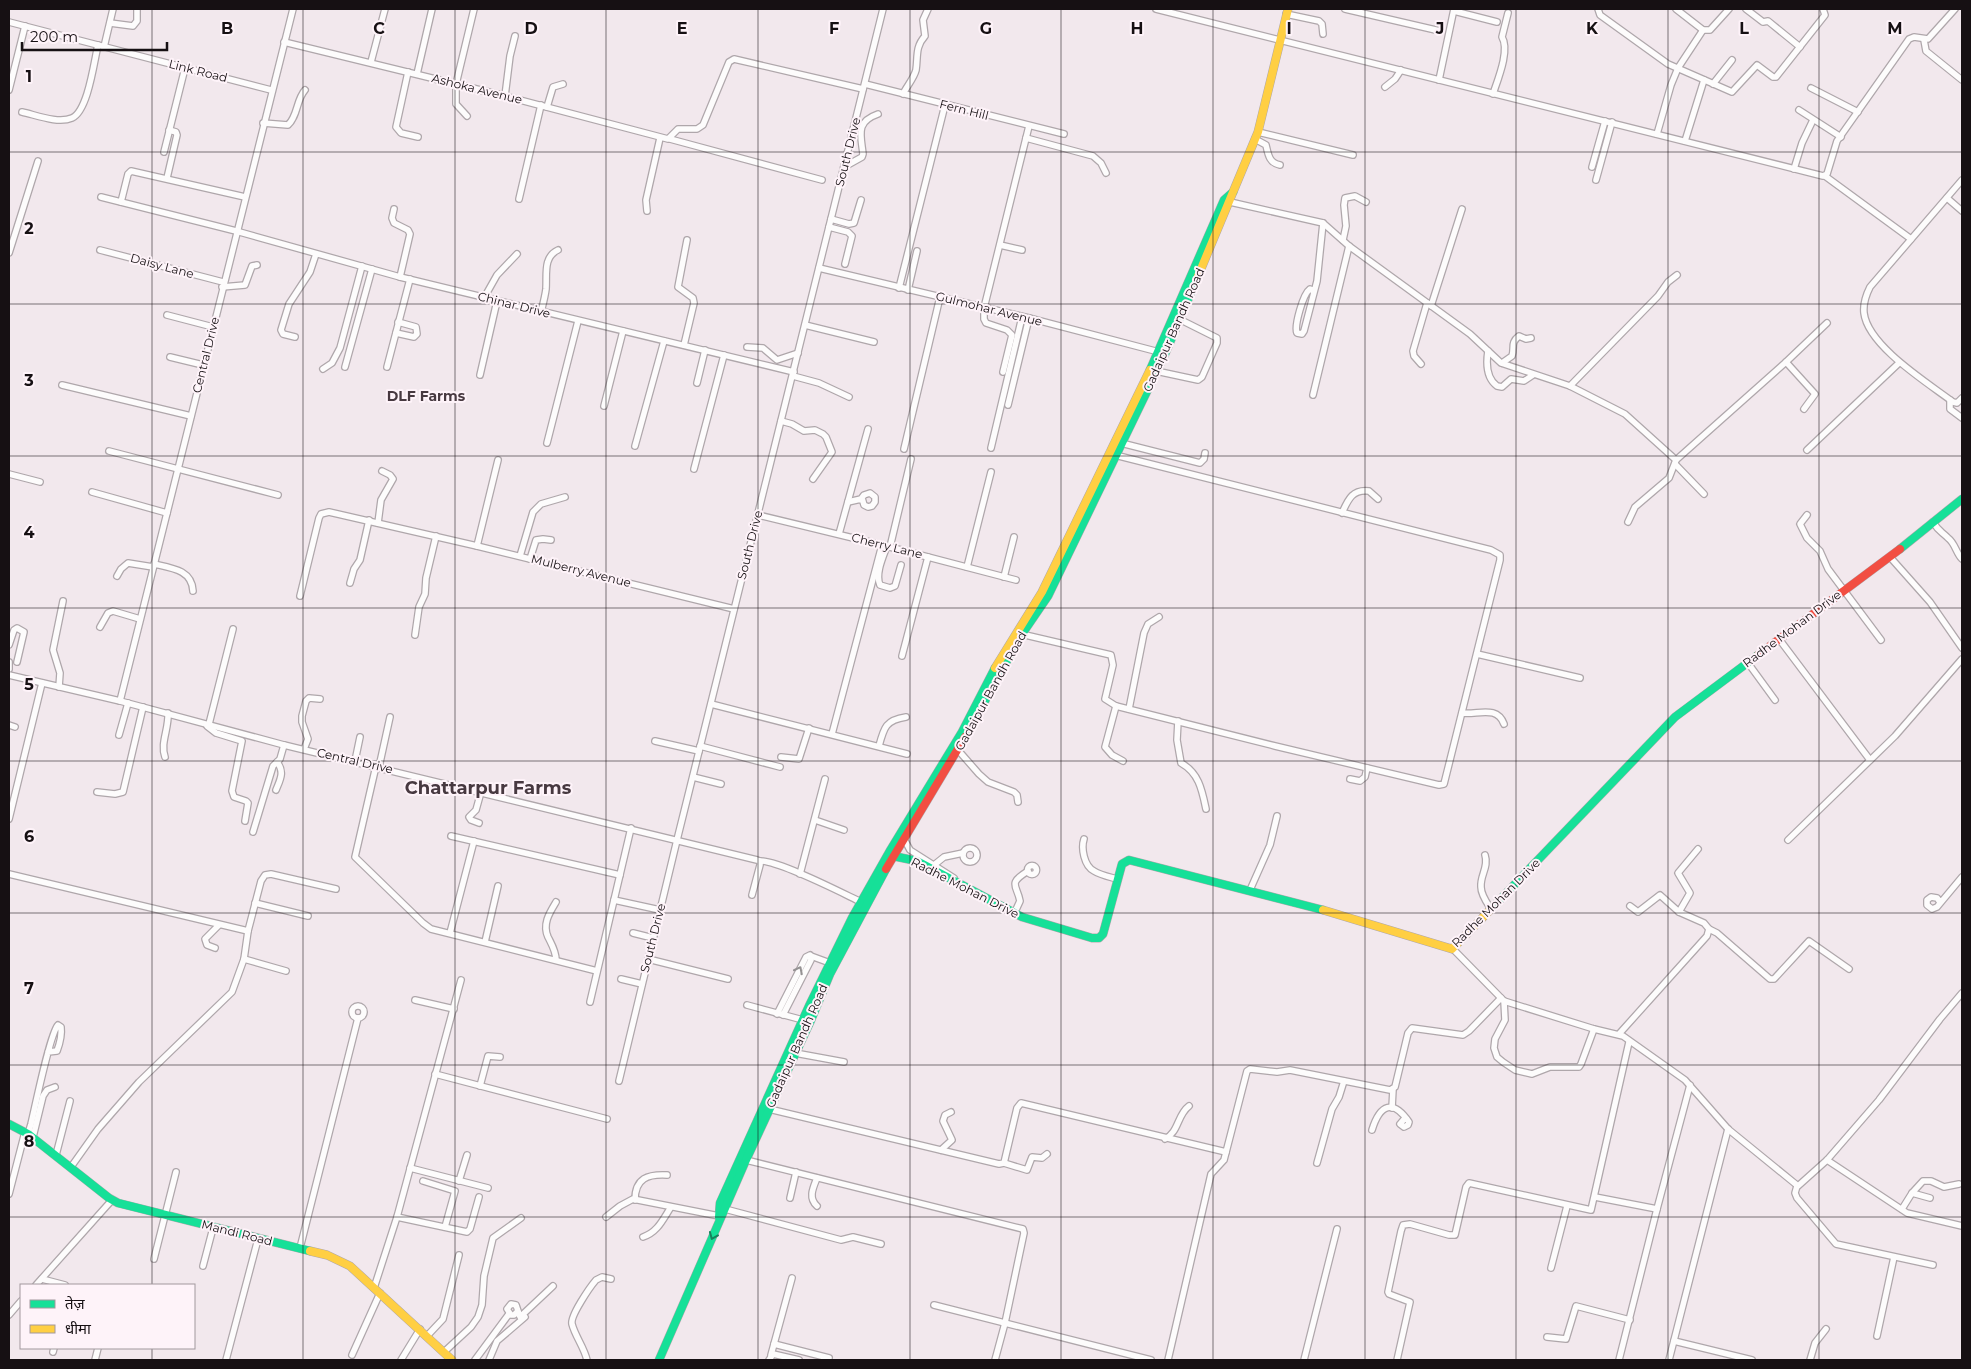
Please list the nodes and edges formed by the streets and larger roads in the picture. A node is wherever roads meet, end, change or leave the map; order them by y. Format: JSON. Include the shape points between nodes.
{"nodes":[{"id":1,"x":113,"y":9,"type":"edge"},
{"id":2,"x":137,"y":9,"type":"edge"},
{"id":3,"x":292,"y":9,"type":"edge"},
{"id":4,"x":385,"y":9,"type":"edge"},
{"id":5,"x":432,"y":9,"type":"edge"},
{"id":6,"x":474,"y":9,"type":"edge"},
{"id":7,"x":883,"y":9,"type":"edge"},
{"id":8,"x":928,"y":9,"type":"edge"},
{"id":9,"x":1156,"y":9,"type":"edge"},
{"id":10,"x":1345,"y":9,"type":"edge"},
{"id":11,"x":1598,"y":9,"type":"edge"},
{"id":12,"x":1676,"y":9,"type":"edge"},
{"id":13,"x":1729,"y":9,"type":"edge"},
{"id":14,"x":1746,"y":9,"type":"edge"},
{"id":15,"x":1823,"y":9,"type":"edge"},
{"id":16,"x":1955,"y":9,"type":"edge"},
{"id":17,"x":1454,"y":10,"type":"edge"},
{"id":18,"x":1287,"y":11,"type":"edge"},
{"id":19,"x":1508,"y":13,"type":"dead end"},
{"id":20,"x":9,"y":22,"type":"edge"},
{"id":21,"x":1497,"y":22,"type":"dead end"},
{"id":22,"x":110,"y":23,"type":"junction"},
{"id":23,"x":25,"y":26,"type":"junction"},
{"id":24,"x":1702,"y":30,"type":"junction"},
{"id":25,"x":1440,"y":31,"type":"dead end"},
{"id":26,"x":1323,"y":34,"type":"dead end"},
{"id":27,"x":515,"y":36,"type":"dead end"},
{"id":28,"x":1280,"y":40,"type":"junction"},
{"id":29,"x":1924,"y":40,"type":"junction"},
{"id":30,"x":284,"y":42,"type":"junction"},
{"id":31,"x":101,"y":46,"type":"junction"},
{"id":32,"x":1800,"y":47,"type":"junction"},
{"id":33,"x":1732,"y":60,"type":"dead end"},
{"id":34,"x":372,"y":62,"type":"junction"},
{"id":35,"x":186,"y":68,"type":"junction"},
{"id":36,"x":1678,"y":68,"type":"junction"},
{"id":37,"x":1401,"y":70,"type":"junction"},
{"id":38,"x":408,"y":72,"type":"junction"},
{"id":39,"x":417,"y":74,"type":"junction"},
{"id":40,"x":1439,"y":80,"type":"junction"},
{"id":41,"x":1704,"y":80,"type":"junction"},
{"id":42,"x":1962,"y":80,"type":"edge"},
{"id":43,"x":456,"y":84,"type":"junction"},
{"id":44,"x":563,"y":84,"type":"dead end"},
{"id":45,"x":1713,"y":84,"type":"junction"},
{"id":46,"x":864,"y":87,"type":"junction"},
{"id":47,"x":1385,"y":87,"type":"dead end"},
{"id":48,"x":1811,"y":88,"type":"dead end"},
{"id":49,"x":9,"y":90,"type":"edge"},
{"id":50,"x":272,"y":90,"type":"junction"},
{"id":51,"x":305,"y":90,"type":"dead end"},
{"id":52,"x":903,"y":94,"type":"junction"},
{"id":53,"x":1493,"y":94,"type":"junction"},
{"id":54,"x":505,"y":96,"type":"junction"},
{"id":55,"x":945,"y":105,"type":"junction"},
{"id":56,"x":544,"y":106,"type":"junction"},
{"id":57,"x":1799,"y":110,"type":"dead end"},
{"id":58,"x":22,"y":112,"type":"dead end"},
{"id":59,"x":1858,"y":112,"type":"junction"},
{"id":60,"x":878,"y":114,"type":"dead end"},
{"id":61,"x":467,"y":116,"type":"dead end"},
{"id":62,"x":1812,"y":120,"type":"junction"},
{"id":63,"x":1605,"y":121,"type":"junction"},
{"id":64,"x":263,"y":122,"type":"junction"},
{"id":65,"x":1612,"y":122,"type":"junction"},
{"id":66,"x":1029,"y":126,"type":"junction"},
{"id":67,"x":169,"y":130,"type":"junction"},
{"id":68,"x":1064,"y":134,"type":"dead end"},
{"id":69,"x":1657,"y":134,"type":"junction"},
{"id":70,"x":1257,"y":135,"type":"junction"},
{"id":71,"x":418,"y":137,"type":"dead end"},
{"id":72,"x":1841,"y":137,"type":"junction"},
{"id":73,"x":660,"y":138,"type":"junction"},
{"id":74,"x":1026,"y":138,"type":"junction"},
{"id":75,"x":669,"y":139,"type":"junction"},
{"id":76,"x":1685,"y":141,"type":"junction"},
{"id":77,"x":164,"y":152,"type":"dead end"},
{"id":78,"x":1353,"y":154,"type":"dead end"},
{"id":79,"x":38,"y":161,"type":"dead end"},
{"id":80,"x":1280,"y":165,"type":"dead end"},
{"id":81,"x":844,"y":167,"type":"junction"},
{"id":82,"x":1592,"y":167,"type":"dead end"},
{"id":83,"x":1794,"y":169,"type":"junction"},
{"id":84,"x":1106,"y":172,"type":"dead end"},
{"id":85,"x":1825,"y":176,"type":"junction"},
{"id":86,"x":167,"y":178,"type":"junction"},
{"id":87,"x":822,"y":180,"type":"dead end"},
{"id":88,"x":1596,"y":180,"type":"dead end"},
{"id":89,"x":1962,"y":180,"type":"edge"},
{"id":90,"x":1233,"y":192,"type":"junction"},
{"id":91,"x":101,"y":197,"type":"dead end"},
{"id":92,"x":245,"y":197,"type":"junction"},
{"id":93,"x":1947,"y":198,"type":"junction"},
{"id":94,"x":519,"y":200,"type":"dead end"},
{"id":95,"x":861,"y":200,"type":"dead end"},
{"id":96,"x":121,"y":202,"type":"junction"},
{"id":97,"x":1230,"y":202,"type":"junction"},
{"id":98,"x":1366,"y":202,"type":"dead end"},
{"id":99,"x":394,"y":209,"type":"dead end"},
{"id":100,"x":1462,"y":209,"type":"dead end"},
{"id":101,"x":648,"y":211,"type":"dead end"},
{"id":102,"x":1962,"y":211,"type":"edge"},
{"id":103,"x":831,"y":219,"type":"junction"},
{"id":104,"x":1323,"y":223,"type":"junction"},
{"id":105,"x":830,"y":227,"type":"junction"},
{"id":106,"x":236,"y":231,"type":"junction"},
{"id":107,"x":687,"y":240,"type":"dead end"},
{"id":108,"x":1343,"y":240,"type":"junction"},
{"id":109,"x":1911,"y":240,"type":"junction"},
{"id":110,"x":1000,"y":245,"type":"junction"},
{"id":111,"x":1349,"y":246,"type":"junction"},
{"id":112,"x":100,"y":250,"type":"dead end"},
{"id":113,"x":558,"y":250,"type":"dead end"},
{"id":114,"x":1022,"y":250,"type":"dead end"},
{"id":115,"x":918,"y":251,"type":"dead end"},
{"id":116,"x":9,"y":253,"type":"edge"},
{"id":117,"x":316,"y":254,"type":"junction"},
{"id":118,"x":517,"y":254,"type":"dead end"},
{"id":119,"x":845,"y":264,"type":"dead end"},
{"id":120,"x":257,"y":265,"type":"dead end"},
{"id":121,"x":362,"y":266,"type":"junction"},
{"id":122,"x":819,"y":268,"type":"junction"},
{"id":123,"x":372,"y":269,"type":"junction"},
{"id":124,"x":1677,"y":275,"type":"dead end"},
{"id":125,"x":400,"y":277,"type":"junction"},
{"id":126,"x":410,"y":279,"type":"junction"},
{"id":127,"x":222,"y":285,"type":"junction"},
{"id":128,"x":899,"y":288,"type":"junction"},
{"id":129,"x":908,"y":290,"type":"junction"},
{"id":130,"x":1314,"y":291,"type":"junction"},
{"id":131,"x":940,"y":297,"type":"junction"},
{"id":132,"x":484,"y":298,"type":"junction"},
{"id":133,"x":497,"y":301,"type":"junction"},
{"id":134,"x":1429,"y":305,"type":"junction"},
{"id":135,"x":984,"y":308,"type":"junction"},
{"id":136,"x":541,"y":312,"type":"junction"},
{"id":137,"x":167,"y":316,"type":"dead end"},
{"id":138,"x":1026,"y":318,"type":"junction"},
{"id":139,"x":1181,"y":320,"type":"junction"},
{"id":140,"x":578,"y":321,"type":"junction"},
{"id":141,"x":398,"y":322,"type":"junction"},
{"id":142,"x":1827,"y":322,"type":"dead end"},
{"id":143,"x":805,"y":325,"type":"junction"},
{"id":144,"x":213,"y":327,"type":"junction"},
{"id":145,"x":623,"y":331,"type":"junction"},
{"id":146,"x":396,"y":332,"type":"junction"},
{"id":147,"x":295,"y":337,"type":"dead end"},
{"id":148,"x":1531,"y":338,"type":"dead end"},
{"id":149,"x":664,"y":341,"type":"junction"},
{"id":150,"x":874,"y":342,"type":"dead end"},
{"id":151,"x":684,"y":346,"type":"junction"},
{"id":152,"x":747,"y":347,"type":"dead end"},
{"id":153,"x":705,"y":350,"type":"junction"},
{"id":154,"x":1488,"y":351,"type":"junction"},
{"id":155,"x":1159,"y":352,"type":"junction"},
{"id":156,"x":798,"y":353,"type":"junction"},
{"id":157,"x":724,"y":355,"type":"junction"},
{"id":158,"x":170,"y":357,"type":"dead end"},
{"id":159,"x":1786,"y":362,"type":"junction"},
{"id":160,"x":1502,"y":363,"type":"junction"},
{"id":161,"x":1899,"y":363,"type":"junction"},
{"id":162,"x":1420,"y":364,"type":"dead end"},
{"id":163,"x":203,"y":365,"type":"junction"},
{"id":164,"x":345,"y":367,"type":"dead end"},
{"id":165,"x":387,"y":367,"type":"dead end"},
{"id":166,"x":323,"y":369,"type":"dead end"},
{"id":167,"x":1156,"y":371,"type":"junction"},
{"id":168,"x":1003,"y":372,"type":"dead end"},
{"id":169,"x":793,"y":374,"type":"junction"},
{"id":170,"x":480,"y":375,"type":"dead end"},
{"id":171,"x":1533,"y":375,"type":"junction"},
{"id":172,"x":697,"y":383,"type":"dead end"},
{"id":173,"x":62,"y":385,"type":"dead end"},
{"id":174,"x":1570,"y":386,"type":"junction"},
{"id":175,"x":1314,"y":395,"type":"dead end"},
{"id":176,"x":849,"y":397,"type":"dead end"},
{"id":177,"x":1962,"y":398,"type":"edge"},
{"id":178,"x":1950,"y":400,"type":"junction"},
{"id":179,"x":1008,"y":405,"type":"dead end"},
{"id":180,"x":604,"y":406,"type":"dead end"},
{"id":181,"x":1804,"y":409,"type":"dead end"},
{"id":182,"x":191,"y":416,"type":"junction"},
{"id":183,"x":1962,"y":418,"type":"edge"},
{"id":184,"x":781,"y":421,"type":"junction"},
{"id":185,"x":868,"y":429,"type":"dead end"},
{"id":186,"x":547,"y":443,"type":"dead end"},
{"id":187,"x":1121,"y":443,"type":"junction"},
{"id":188,"x":635,"y":446,"type":"dead end"},
{"id":189,"x":991,"y":448,"type":"dead end"},
{"id":190,"x":904,"y":449,"type":"dead end"},
{"id":191,"x":1806,"y":450,"type":"dead end"},
{"id":192,"x":109,"y":451,"type":"dead end"},
{"id":193,"x":1205,"y":453,"type":"dead end"},
{"id":194,"x":1115,"y":455,"type":"junction"},
{"id":195,"x":911,"y":459,"type":"dead end"},
{"id":196,"x":498,"y":460,"type":"dead end"},
{"id":197,"x":1675,"y":462,"type":"junction"},
{"id":198,"x":694,"y":468,"type":"dead end"},
{"id":199,"x":178,"y":469,"type":"junction"},
{"id":200,"x":382,"y":471,"type":"dead end"},
{"id":201,"x":991,"y":472,"type":"dead end"},
{"id":202,"x":9,"y":474,"type":"edge"},
{"id":203,"x":813,"y":479,"type":"dead end"},
{"id":204,"x":40,"y":482,"type":"dead end"},
{"id":205,"x":92,"y":492,"type":"dead end"},
{"id":206,"x":278,"y":494,"type":"dead end"},
{"id":207,"x":1704,"y":494,"type":"dead end"},
{"id":208,"x":565,"y":496,"type":"dead end"},
{"id":209,"x":862,"y":498,"type":"dead end"},
{"id":210,"x":1378,"y":499,"type":"dead end"},
{"id":211,"x":1962,"y":499,"type":"edge"},
{"id":212,"x":848,"y":502,"type":"junction"},
{"id":213,"x":167,"y":513,"type":"junction"},
{"id":214,"x":1342,"y":513,"type":"junction"},
{"id":215,"x":758,"y":515,"type":"junction"},
{"id":216,"x":1807,"y":515,"type":"dead end"},
{"id":217,"x":369,"y":520,"type":"junction"},
{"id":218,"x":1628,"y":522,"type":"dead end"},
{"id":219,"x":1934,"y":522,"type":"junction"},
{"id":220,"x":378,"y":523,"type":"junction"},
{"id":221,"x":839,"y":534,"type":"junction"},
{"id":222,"x":436,"y":536,"type":"junction"},
{"id":223,"x":1014,"y":537,"type":"dead end"},
{"id":224,"x":551,"y":540,"type":"dead end"},
{"id":225,"x":477,"y":546,"type":"junction"},
{"id":226,"x":886,"y":546,"type":"junction"},
{"id":227,"x":520,"y":556,"type":"junction"},
{"id":228,"x":928,"y":557,"type":"junction"},
{"id":229,"x":1890,"y":557,"type":"junction"},
{"id":230,"x":530,"y":559,"type":"junction"},
{"id":231,"x":1962,"y":559,"type":"edge"},
{"id":232,"x":154,"y":565,"type":"junction"},
{"id":233,"x":902,"y":565,"type":"dead end"},
{"id":234,"x":967,"y":567,"type":"junction"},
{"id":235,"x":117,"y":576,"type":"dead end"},
{"id":236,"x":1004,"y":577,"type":"junction"},
{"id":237,"x":1016,"y":580,"type":"dead end"},
{"id":238,"x":350,"y":584,"type":"dead end"},
{"id":239,"x":1845,"y":590,"type":"junction"},
{"id":240,"x":193,"y":591,"type":"dead end"},
{"id":241,"x":300,"y":596,"type":"dead end"},
{"id":242,"x":63,"y":601,"type":"dead end"},
{"id":243,"x":734,"y":609,"type":"junction"},
{"id":244,"x":1159,"y":617,"type":"dead end"},
{"id":245,"x":140,"y":619,"type":"junction"},
{"id":246,"x":100,"y":627,"type":"dead end"},
{"id":247,"x":233,"y":629,"type":"dead end"},
{"id":248,"x":415,"y":635,"type":"dead end"},
{"id":249,"x":1021,"y":635,"type":"junction"},
{"id":250,"x":1779,"y":638,"type":"junction"},
{"id":251,"x":1881,"y":640,"type":"dead end"},
{"id":252,"x":9,"y":645,"type":"edge"},
{"id":253,"x":1962,"y":648,"type":"edge"},
{"id":254,"x":1476,"y":654,"type":"junction"},
{"id":255,"x":902,"y":656,"type":"dead end"},
{"id":256,"x":1962,"y":659,"type":"edge"},
{"id":257,"x":9,"y":662,"type":"edge"},
{"id":258,"x":17,"y":662,"type":"dead end"},
{"id":259,"x":1748,"y":663,"type":"junction"},
{"id":260,"x":9,"y":669,"type":"edge"},
{"id":261,"x":9,"y":675,"type":"edge"},
{"id":262,"x":1580,"y":678,"type":"dead end"},
{"id":263,"x":42,"y":683,"type":"junction"},
{"id":264,"x":59,"y":687,"type":"junction"},
{"id":265,"x":320,"y":699,"type":"dead end"},
{"id":266,"x":1775,"y":700,"type":"dead end"},
{"id":267,"x":120,"y":701,"type":"junction"},
{"id":268,"x":128,"y":703,"type":"junction"},
{"id":269,"x":711,"y":704,"type":"junction"},
{"id":270,"x":1116,"y":706,"type":"junction"},
{"id":271,"x":143,"y":707,"type":"junction"},
{"id":272,"x":1129,"y":709,"type":"junction"},
{"id":273,"x":168,"y":713,"type":"junction"},
{"id":274,"x":1462,"y":713,"type":"junction"},
{"id":275,"x":390,"y":717,"type":"dead end"},
{"id":276,"x":906,"y":717,"type":"dead end"},
{"id":277,"x":198,"y":721,"type":"junction"},
{"id":278,"x":1178,"y":721,"type":"junction"},
{"id":279,"x":209,"y":724,"type":"junction"},
{"id":280,"x":1504,"y":724,"type":"dead end"},
{"id":281,"x":809,"y":728,"type":"junction"},
{"id":282,"x":832,"y":734,"type":"junction"},
{"id":283,"x":119,"y":735,"type":"dead end"},
{"id":284,"x":360,"y":737,"type":"dead end"},
{"id":285,"x":655,"y":741,"type":"dead end"},
{"id":286,"x":284,"y":744,"type":"junction"},
{"id":287,"x":878,"y":746,"type":"junction"},
{"id":288,"x":700,"y":748,"type":"junction"},
{"id":289,"x":304,"y":749,"type":"junction"},
{"id":290,"x":958,"y":750,"type":"junction"},
{"id":291,"x":907,"y":754,"type":"dead end"},
{"id":292,"x":165,"y":757,"type":"dead end"},
{"id":293,"x":781,"y":757,"type":"dead end"},
{"id":294,"x":1870,"y":760,"type":"junction"},
{"id":295,"x":355,"y":761,"type":"junction"},
{"id":296,"x":1123,"y":761,"type":"dead end"},
{"id":297,"x":278,"y":762,"type":"junction"},
{"id":298,"x":378,"y":767,"type":"junction"},
{"id":299,"x":780,"y":767,"type":"dead end"},
{"id":300,"x":1367,"y":768,"type":"junction"},
{"id":301,"x":693,"y":776,"type":"junction"},
{"id":302,"x":825,"y":779,"type":"dead end"},
{"id":303,"x":1350,"y":779,"type":"dead end"},
{"id":304,"x":721,"y":784,"type":"dead end"},
{"id":305,"x":276,"y":790,"type":"dead end"},
{"id":306,"x":97,"y":792,"type":"dead end"},
{"id":307,"x":481,"y":792,"type":"junction"},
{"id":308,"x":1018,"y":802,"type":"dead end"},
{"id":309,"x":1206,"y":810,"type":"dead end"},
{"id":310,"x":1277,"y":816,"type":"dead end"},
{"id":311,"x":9,"y":819,"type":"edge"},
{"id":312,"x":815,"y":820,"type":"junction"},
{"id":313,"x":245,"y":821,"type":"dead end"},
{"id":314,"x":479,"y":823,"type":"dead end"},
{"id":315,"x":631,"y":828,"type":"junction"},
{"id":316,"x":844,"y":830,"type":"dead end"},
{"id":317,"x":253,"y":832,"type":"dead end"},
{"id":318,"x":451,"y":836,"type":"dead end"},
{"id":319,"x":1084,"y":838,"type":"dead end"},
{"id":320,"x":904,"y":839,"type":"junction"},
{"id":321,"x":677,"y":840,"type":"junction"},
{"id":322,"x":1788,"y":840,"type":"dead end"},
{"id":323,"x":474,"y":841,"type":"junction"},
{"id":324,"x":1698,"y":849,"type":"dead end"},
{"id":325,"x":963,"y":853,"type":"dead end"},
{"id":326,"x":1485,"y":855,"type":"dead end"},
{"id":327,"x":893,"y":856,"type":"junction"},
{"id":328,"x":760,"y":861,"type":"junction"},
{"id":329,"x":934,"y":865,"type":"junction"},
{"id":330,"x":1028,"y":871,"type":"dead end"},
{"id":331,"x":9,"y":874,"type":"edge"},
{"id":332,"x":800,"y":874,"type":"junction"},
{"id":333,"x":620,"y":875,"type":"junction"},
{"id":334,"x":1962,"y":877,"type":"edge"},
{"id":335,"x":1117,"y":879,"type":"junction"},
{"id":336,"x":498,"y":886,"type":"dead end"},
{"id":337,"x":963,"y":886,"type":"junction"},
{"id":338,"x":336,"y":889,"type":"dead end"},
{"id":339,"x":1250,"y":890,"type":"junction"},
{"id":340,"x":752,"y":895,"type":"dead end"},
{"id":341,"x":614,"y":900,"type":"junction"},
{"id":342,"x":556,"y":902,"type":"dead end"},
{"id":343,"x":861,"y":902,"type":"junction"},
{"id":344,"x":1940,"y":902,"type":"dead end"},
{"id":345,"x":255,"y":903,"type":"junction"},
{"id":346,"x":1630,"y":906,"type":"dead end"},
{"id":347,"x":1491,"y":909,"type":"junction"},
{"id":348,"x":660,"y":910,"type":"junction"},
{"id":349,"x":1679,"y":912,"type":"junction"},
{"id":350,"x":1014,"y":914,"type":"junction"},
{"id":351,"x":308,"y":916,"type":"dead end"},
{"id":352,"x":219,"y":925,"type":"junction"},
{"id":353,"x":1709,"y":929,"type":"junction"},
{"id":354,"x":248,"y":931,"type":"junction"},
{"id":355,"x":450,"y":933,"type":"junction"},
{"id":356,"x":633,"y":933,"type":"dead end"},
{"id":357,"x":653,"y":938,"type":"junction"},
{"id":358,"x":484,"y":942,"type":"junction"},
{"id":359,"x":215,"y":948,"type":"dead end"},
{"id":360,"x":1452,"y":949,"type":"junction"},
{"id":361,"x":244,"y":959,"type":"junction"},
{"id":362,"x":556,"y":960,"type":"junction"},
{"id":363,"x":648,"y":960,"type":"junction"},
{"id":364,"x":830,"y":963,"type":"junction"},
{"id":365,"x":1849,"y":969,"type":"dead end"},
{"id":366,"x":286,"y":971,"type":"dead end"},
{"id":367,"x":597,"y":971,"type":"junction"},
{"id":368,"x":621,"y":979,"type":"dead end"},
{"id":369,"x":728,"y":979,"type":"dead end"},
{"id":370,"x":461,"y":980,"type":"dead end"},
{"id":371,"x":642,"y":984,"type":"junction"},
{"id":372,"x":1962,"y":993,"type":"edge"},
{"id":373,"x":1503,"y":999,"type":"junction"},
{"id":374,"x":415,"y":1000,"type":"dead end"},
{"id":375,"x":590,"y":1002,"type":"dead end"},
{"id":376,"x":747,"y":1005,"type":"dead end"},
{"id":377,"x":454,"y":1008,"type":"junction"},
{"id":378,"x":780,"y":1014,"type":"junction"},
{"id":379,"x":358,"y":1018,"type":"dead end"},
{"id":380,"x":803,"y":1020,"type":"junction"},
{"id":381,"x":1594,"y":1029,"type":"junction"},
{"id":382,"x":1619,"y":1034,"type":"junction"},
{"id":383,"x":1629,"y":1042,"type":"junction"},
{"id":384,"x":48,"y":1052,"type":"dead end"},
{"id":385,"x":795,"y":1053,"type":"junction"},
{"id":386,"x":500,"y":1057,"type":"dead end"},
{"id":387,"x":844,"y":1062,"type":"dead end"},
{"id":388,"x":435,"y":1074,"type":"junction"},
{"id":389,"x":619,"y":1081,"type":"dead end"},
{"id":390,"x":1344,"y":1081,"type":"junction"},
{"id":391,"x":1690,"y":1085,"type":"junction"},
{"id":392,"x":480,"y":1086,"type":"junction"},
{"id":393,"x":55,"y":1087,"type":"dead end"},
{"id":394,"x":1393,"y":1089,"type":"junction"},
{"id":395,"x":70,"y":1100,"type":"dead end"},
{"id":396,"x":1190,"y":1106,"type":"dead end"},
{"id":397,"x":1392,"y":1108,"type":"junction"},
{"id":398,"x":769,"y":1109,"type":"junction"},
{"id":399,"x":952,"y":1112,"type":"dead end"},
{"id":400,"x":1405,"y":1118,"type":"dead end"},
{"id":401,"x":607,"y":1119,"type":"dead end"},
{"id":402,"x":9,"y":1124,"type":"edge"},
{"id":403,"x":1728,"y":1129,"type":"junction"},
{"id":404,"x":1372,"y":1130,"type":"dead end"},
{"id":405,"x":29,"y":1134,"type":"junction"},
{"id":406,"x":1166,"y":1139,"type":"junction"},
{"id":407,"x":941,"y":1150,"type":"junction"},
{"id":408,"x":1226,"y":1152,"type":"junction"},
{"id":409,"x":1047,"y":1154,"type":"dead end"},
{"id":410,"x":56,"y":1155,"type":"junction"},
{"id":411,"x":467,"y":1155,"type":"dead end"},
{"id":412,"x":746,"y":1160,"type":"junction"},
{"id":413,"x":1827,"y":1160,"type":"junction"},
{"id":414,"x":1004,"y":1162,"type":"junction"},
{"id":415,"x":1317,"y":1163,"type":"dead end"},
{"id":416,"x":71,"y":1167,"type":"junction"},
{"id":417,"x":410,"y":1168,"type":"junction"},
{"id":418,"x":176,"y":1172,"type":"dead end"},
{"id":419,"x":796,"y":1172,"type":"junction"},
{"id":420,"x":667,"y":1175,"type":"dead end"},
{"id":421,"x":817,"y":1178,"type":"junction"},
{"id":422,"x":423,"y":1181,"type":"dead end"},
{"id":423,"x":459,"y":1181,"type":"junction"},
{"id":424,"x":1960,"y":1184,"type":"dead end"},
{"id":425,"x":1797,"y":1186,"type":"junction"},
{"id":426,"x":488,"y":1188,"type":"dead end"},
{"id":427,"x":1912,"y":1193,"type":"junction"},
{"id":428,"x":9,"y":1194,"type":"edge"},
{"id":429,"x":479,"y":1197,"type":"dead end"},
{"id":430,"x":1595,"y":1197,"type":"junction"},
{"id":431,"x":790,"y":1198,"type":"dead end"},
{"id":432,"x":1930,"y":1198,"type":"dead end"},
{"id":433,"x":112,"y":1200,"type":"junction"},
{"id":434,"x":635,"y":1200,"type":"junction"},
{"id":435,"x":817,"y":1206,"type":"dead end"},
{"id":436,"x":1568,"y":1206,"type":"junction"},
{"id":437,"x":671,"y":1207,"type":"junction"},
{"id":438,"x":725,"y":1209,"type":"junction"},
{"id":439,"x":1657,"y":1209,"type":"junction"},
{"id":440,"x":1902,"y":1209,"type":"junction"},
{"id":441,"x":165,"y":1216,"type":"junction"},
{"id":442,"x":397,"y":1217,"type":"junction"},
{"id":443,"x":521,"y":1218,"type":"dead end"},
{"id":444,"x":606,"y":1218,"type":"dead end"},
{"id":445,"x":719,"y":1218,"type":"junction"},
{"id":446,"x":1962,"y":1226,"type":"edge"},
{"id":447,"x":445,"y":1227,"type":"junction"},
{"id":448,"x":213,"y":1228,"type":"junction"},
{"id":449,"x":1337,"y":1228,"type":"dead end"},
{"id":450,"x":643,"y":1237,"type":"dead end"},
{"id":451,"x":258,"y":1239,"type":"junction"},
{"id":452,"x":881,"y":1244,"type":"dead end"},
{"id":453,"x":300,"y":1248,"type":"junction"},
{"id":454,"x":459,"y":1255,"type":"dead end"},
{"id":455,"x":1894,"y":1256,"type":"junction"},
{"id":456,"x":154,"y":1259,"type":"dead end"},
{"id":457,"x":1933,"y":1265,"type":"dead end"},
{"id":458,"x":203,"y":1266,"type":"dead end"},
{"id":459,"x":1551,"y":1268,"type":"dead end"},
{"id":460,"x":792,"y":1278,"type":"dead end"},
{"id":461,"x":611,"y":1279,"type":"dead end"},
{"id":462,"x":42,"y":1280,"type":"junction"},
{"id":463,"x":37,"y":1284,"type":"edge"},
{"id":464,"x":60,"y":1284,"type":"edge"},
{"id":465,"x":553,"y":1286,"type":"dead end"},
{"id":466,"x":377,"y":1290,"type":"junction"},
{"id":467,"x":20,"y":1302,"type":"edge"},
{"id":468,"x":934,"y":1305,"type":"dead end"},
{"id":469,"x":518,"y":1311,"type":"junction"},
{"id":470,"x":509,"y":1314,"type":"junction"},
{"id":471,"x":9,"y":1315,"type":"edge"},
{"id":472,"x":525,"y":1317,"type":"dead end"},
{"id":473,"x":1630,"y":1320,"type":"junction"},
{"id":474,"x":1004,"y":1323,"type":"junction"},
{"id":475,"x":420,"y":1329,"type":"junction"},
{"id":476,"x":1826,"y":1329,"type":"dead end"},
{"id":477,"x":428,"y":1336,"type":"junction"},
{"id":478,"x":1877,"y":1336,"type":"dead end"},
{"id":479,"x":1547,"y":1337,"type":"dead end"},
{"id":480,"x":1674,"y":1341,"type":"junction"},
{"id":481,"x":774,"y":1344,"type":"junction"},
{"id":482,"x":444,"y":1352,"type":"junction"},
{"id":483,"x":352,"y":1355,"type":"dead end"},
{"id":484,"x":770,"y":1358,"type":"edge"},
{"id":485,"x":829,"y":1358,"type":"dead end"},
{"id":486,"x":226,"y":1360,"type":"edge"},
{"id":487,"x":401,"y":1360,"type":"edge"},
{"id":488,"x":452,"y":1360,"type":"edge"},
{"id":489,"x":475,"y":1360,"type":"edge"},
{"id":490,"x":489,"y":1360,"type":"edge"},
{"id":491,"x":587,"y":1360,"type":"edge"},
{"id":492,"x":660,"y":1360,"type":"edge"},
{"id":493,"x":798,"y":1360,"type":"edge"},
{"id":494,"x":994,"y":1360,"type":"edge"},
{"id":495,"x":1151,"y":1360,"type":"edge"},
{"id":496,"x":1168,"y":1360,"type":"edge"},
{"id":497,"x":1304,"y":1360,"type":"edge"},
{"id":498,"x":1397,"y":1360,"type":"edge"},
{"id":499,"x":1619,"y":1360,"type":"edge"},
{"id":500,"x":1669,"y":1360,"type":"edge"},
{"id":501,"x":1752,"y":1360,"type":"edge"},
{"id":502,"x":1810,"y":1360,"type":"edge"}],
"edges":[{"from":1,"to":22,"type":"street"},
{"from":2,"to":22,"type":"street","via":[[138,20],[133,26]]},
{"from":3,"to":30,"type":"street","name":"Central Drive"},
{"from":4,"to":34,"type":"street"},
{"from":5,"to":39,"type":"street"},
{"from":6,"to":43,"type":"street"},
{"from":7,"to":46,"type":"street","name":"South Drive"},
{"from":8,"to":52,"type":"street","via":[[923,20],[925,36],[916,55],[916,68]]},
{"from":9,"to":28,"type":"street"},
{"from":10,"to":25,"type":"street"},
{"from":11,"to":36,"type":"street","via":[[1600,15],[1666,63]]},
{"from":12,"to":24,"type":"street"},
{"from":13,"to":24,"type":"street","via":[[1710,30]]},
{"from":14,"to":32,"type":"street","via":[[1763,22],[1768,21]]},
{"from":15,"to":32,"type":"street","via":[[1824,14]]},
{"from":16,"to":29,"type":"street"},
{"from":17,"to":21,"type":"street"},
{"from":17,"to":40,"type":"street"},
{"from":18,"to":26,"type":"street","via":[[1319,21]]},
{"from":18,"to":28,"type":"street","name":"Gadaipur Bandh Road"},
{"from":19,"to":53,"type":"street","via":[[1502,37],[1506,43],[1505,51]]},
{"from":20,"to":23,"type":"street","name":"Link Road"},
{"from":22,"to":31,"type":"street"},
{"from":23,"to":31,"type":"street","name":"Link Road"},
{"from":23,"to":49,"type":"street"},
{"from":24,"to":36,"type":"street"},
{"from":27,"to":54,"type":"street"},
{"from":28,"to":37,"type":"street"},
{"from":28,"to":70,"type":"street","name":"Gadaipur Bandh Road"},
{"from":29,"to":42,"type":"street","via":[[1926,51]]},
{"from":29,"to":59,"type":"street","via":[[1910,39]]},
{"from":30,"to":34,"type":"street","name":"Ashoka Avenue"},
{"from":30,"to":50,"type":"street","name":"Central Drive"},
{"from":31,"to":35,"type":"street","name":"Link Road"},
{"from":31,"to":58,"type":"street","via":[[80,111],[72,118],[51,119]]},
{"from":32,"to":45,"type":"street","via":[[1776,77],[1757,65],[1732,92]]},
{"from":33,"to":45,"type":"street"},
{"from":34,"to":38,"type":"street","name":"Ashoka Avenue"},
{"from":35,"to":50,"type":"street","name":"Link Road"},
{"from":35,"to":67,"type":"street"},
{"from":36,"to":41,"type":"street"},
{"from":36,"to":69,"type":"street"},
{"from":37,"to":40,"type":"street"},
{"from":37,"to":47,"type":"street"},
{"from":38,"to":39,"type":"street","name":"Ashoka Avenue"},
{"from":38,"to":71,"type":"street","via":[[396,127],[401,133]]},
{"from":39,"to":43,"type":"street","name":"Ashoka Avenue"},
{"from":40,"to":53,"type":"street"},
{"from":41,"to":45,"type":"street"},
{"from":41,"to":76,"type":"street"},
{"from":43,"to":54,"type":"street","name":"Ashoka Avenue"},
{"from":43,"to":61,"type":"street","via":[[456,104]]},
{"from":44,"to":56,"type":"street","via":[[553,87]]},
{"from":46,"to":52,"type":"street","name":"Fern Hill"},
{"from":46,"to":75,"type":"street","name":"Fern Hill","via":[[734,59],[729,62],[703,125],[697,129],[678,129]]},
{"from":46,"to":81,"type":"street","name":"South Drive"},
{"from":48,"to":59,"type":"street"},
{"from":50,"to":64,"type":"street","name":"Central Drive"},
{"from":51,"to":64,"type":"street","via":[[288,125]]},
{"from":52,"to":55,"type":"street","name":"Fern Hill"},
{"from":53,"to":63,"type":"street"},
{"from":54,"to":56,"type":"street","name":"Ashoka Avenue"},
{"from":55,"to":66,"type":"street","name":"Fern Hill"},
{"from":55,"to":128,"type":"street"},
{"from":56,"to":73,"type":"street","name":"Ashoka Avenue"},
{"from":56,"to":94,"type":"street"},
{"from":57,"to":62,"type":"street"},
{"from":59,"to":72,"type":"street"},
{"from":60,"to":81,"type":"street","via":[[862,124],[862,157]]},
{"from":62,"to":72,"type":"street"},
{"from":62,"to":83,"type":"street"},
{"from":63,"to":65,"type":"street"},
{"from":63,"to":82,"type":"street"},
{"from":64,"to":92,"type":"street","name":"Central Drive"},
{"from":65,"to":69,"type":"street"},
{"from":65,"to":88,"type":"street"},
{"from":66,"to":68,"type":"street","name":"Fern Hill"},
{"from":66,"to":74,"type":"street"},
{"from":67,"to":77,"type":"street"},
{"from":67,"to":86,"type":"street","via":[[177,135]]},
{"from":69,"to":76,"type":"street"},
{"from":70,"to":78,"type":"street"},
{"from":70,"to":80,"type":"street","via":[[1266,144],[1269,157]]},
{"from":70,"to":90,"type":"street","name":"Gadaipur Bandh Road"},
{"from":72,"to":85,"type":"street"},
{"from":73,"to":75,"type":"street","name":"Ashoka Avenue"},
{"from":73,"to":101,"type":"street","via":[[646,200]]},
{"from":74,"to":84,"type":"street","via":[[1093,156]]},
{"from":74,"to":110,"type":"street"},
{"from":75,"to":87,"type":"street","name":"Ashoka Avenue"},
{"from":76,"to":83,"type":"street"},
{"from":79,"to":116,"type":"street"},
{"from":81,"to":103,"type":"street","name":"South Drive"},
{"from":83,"to":85,"type":"street"},
{"from":85,"to":109,"type":"street"},
{"from":86,"to":92,"type":"street"},
{"from":86,"to":96,"type":"street","via":[[129,172]]},
{"from":89,"to":93,"type":"street"},
{"from":90,"to":97,"type":"street","name":"Gadaipur Bandh Road"},
{"from":90,"to":155,"type":"street","via":[[1224,200]]},
{"from":91,"to":96,"type":"street","name":"Chinar Drive"},
{"from":92,"to":106,"type":"street","name":"Central Drive"},
{"from":93,"to":102,"type":"street"},
{"from":93,"to":109,"type":"street"},
{"from":95,"to":103,"type":"street","via":[[854,223]]},
{"from":96,"to":106,"type":"street","name":"Chinar Drive"},
{"from":97,"to":104,"type":"street"},
{"from":97,"to":139,"type":"street","name":"Gadaipur Bandh Road"},
{"from":98,"to":108,"type":"street","via":[[1355,196],[1346,198]]},
{"from":99,"to":125,"type":"street","via":[[394,223],[410,233]]},
{"from":100,"to":134,"type":"street"},
{"from":103,"to":105,"type":"street","name":"South Drive"},
{"from":104,"to":108,"type":"street"},
{"from":104,"to":130,"type":"street"},
{"from":105,"to":119,"type":"street","via":[[852,236]]},
{"from":105,"to":122,"type":"street","name":"South Drive"},
{"from":106,"to":117,"type":"street","name":"Chinar Drive"},
{"from":106,"to":127,"type":"street","name":"Central Drive"},
{"from":107,"to":151,"type":"street","via":[[678,287],[693,298],[694,303]]},
{"from":108,"to":111,"type":"street"},
{"from":109,"to":161,"type":"street","via":[[1870,287],[1864,305],[1867,325]]},
{"from":110,"to":114,"type":"street"},
{"from":110,"to":135,"type":"street"},
{"from":111,"to":134,"type":"street"},
{"from":111,"to":175,"type":"street"},
{"from":112,"to":127,"type":"street","name":"Daisy Lane"},
{"from":113,"to":136,"type":"street","via":[[547,265]]},
{"from":115,"to":129,"type":"street"},
{"from":117,"to":121,"type":"street","name":"Chinar Drive"},
{"from":117,"to":147,"type":"street","via":[[310,272],[289,304],[281,330]]},
{"from":118,"to":132,"type":"street","via":[[497,275]]},
{"from":120,"to":127,"type":"street","via":[[252,266],[244,286]]},
{"from":121,"to":123,"type":"street","name":"Chinar Drive"},
{"from":121,"to":166,"type":"street","via":[[340,348],[332,363]]},
{"from":122,"to":128,"type":"street","name":"Gulmohar Avenue"},
{"from":122,"to":143,"type":"street","name":"South Drive"},
{"from":123,"to":125,"type":"street","name":"Chinar Drive"},
{"from":123,"to":164,"type":"street"},
{"from":124,"to":174,"type":"street"},
{"from":125,"to":126,"type":"street","name":"Chinar Drive"},
{"from":126,"to":132,"type":"street","name":"Chinar Drive"},
{"from":126,"to":141,"type":"street"},
{"from":127,"to":144,"type":"street","name":"Central Drive"},
{"from":128,"to":129,"type":"street","name":"Gulmohar Avenue"},
{"from":129,"to":131,"type":"street","name":"Gulmohar Avenue"},
{"from":130,"to":130,"type":"street","via":[[1304,295],[1296,327],[1298,333],[1304,331]]},
{"from":131,"to":135,"type":"street","name":"Gulmohar Avenue"},
{"from":131,"to":190,"type":"street"},
{"from":132,"to":133,"type":"street","name":"Chinar Drive"},
{"from":133,"to":136,"type":"street","name":"Chinar Drive"},
{"from":133,"to":170,"type":"street"},
{"from":134,"to":154,"type":"street"},
{"from":134,"to":162,"type":"street","via":[[1413,351]]},
{"from":135,"to":138,"type":"street","name":"Gulmohar Avenue"},
{"from":135,"to":168,"type":"street","via":[[986,323],[1012,335]]},
{"from":136,"to":140,"type":"street","name":"Chinar Drive"},
{"from":137,"to":144,"type":"street"},
{"from":138,"to":155,"type":"street","name":"Gulmohar Avenue"},
{"from":138,"to":179,"type":"street"},
{"from":138,"to":189,"type":"street"},
{"from":139,"to":167,"type":"street","name":"Gadaipur Bandh Road"},
{"from":139,"to":167,"type":"street","via":[[1217,338],[1202,377],[1198,380]]},
{"from":140,"to":145,"type":"street","name":"Chinar Drive"},
{"from":140,"to":186,"type":"street"},
{"from":141,"to":146,"type":"street"},
{"from":141,"to":146,"type":"street","via":[[416,327],[417,334],[414,337]]},
{"from":142,"to":159,"type":"street"},
{"from":143,"to":150,"type":"street"},
{"from":143,"to":156,"type":"street","name":"South Drive"},
{"from":144,"to":163,"type":"street","name":"Central Drive"},
{"from":145,"to":149,"type":"street","name":"Chinar Drive"},
{"from":145,"to":180,"type":"street"},
{"from":146,"to":165,"type":"street"},
{"from":148,"to":160,"type":"street","via":[[1519,336],[1514,339],[1512,356]]},
{"from":149,"to":151,"type":"street","name":"Chinar Drive"},
{"from":149,"to":188,"type":"street"},
{"from":151,"to":153,"type":"street","name":"Chinar Drive"},
{"from":152,"to":156,"type":"street","via":[[763,348],[777,360]]},
{"from":153,"to":157,"type":"street","name":"Chinar Drive"},
{"from":153,"to":172,"type":"street"},
{"from":154,"to":160,"type":"street"},
{"from":154,"to":171,"type":"street","via":[[1489,378],[1497,386],[1502,387],[1511,379],[1524,381]]},
{"from":155,"to":343,"type":"street","via":[[1042,592]]},
{"from":156,"to":169,"type":"street","name":"South Drive"},
{"from":157,"to":169,"type":"street","name":"Chinar Drive"},
{"from":157,"to":198,"type":"street"},
{"from":158,"to":163,"type":"street"},
{"from":159,"to":181,"type":"street","via":[[1815,394]]},
{"from":159,"to":197,"type":"street"},
{"from":160,"to":171,"type":"street"},
{"from":161,"to":178,"type":"street"},
{"from":161,"to":191,"type":"street"},
{"from":163,"to":182,"type":"street","name":"Central Drive"},
{"from":167,"to":187,"type":"street","name":"Gadaipur Bandh Road"},
{"from":169,"to":176,"type":"street","name":"Chinar Drive"},
{"from":169,"to":184,"type":"street","name":"South Drive"},
{"from":171,"to":174,"type":"street"},
{"from":173,"to":182,"type":"street"},
{"from":174,"to":197,"type":"street","via":[[1629,416]]},
{"from":177,"to":178,"type":"street","via":[[1957,403]]},
{"from":178,"to":183,"type":"street","via":[[1950,409]]},
{"from":182,"to":199,"type":"street","name":"Central Drive"},
{"from":184,"to":203,"type":"street","via":[[806,431],[817,431],[826,437],[832,452]]},
{"from":184,"to":215,"type":"street","name":"South Drive"},
{"from":185,"to":212,"type":"street"},
{"from":187,"to":193,"type":"street","via":[[1200,463]]},
{"from":187,"to":194,"type":"street","name":"Gadaipur Bandh Road"},
{"from":192,"to":199,"type":"street"},
{"from":194,"to":214,"type":"street"},
{"from":194,"to":249,"type":"street","name":"Gadaipur Bandh Road","via":[[1048,596]]},
{"from":195,"to":226,"type":"street"},
{"from":196,"to":225,"type":"street"},
{"from":197,"to":207,"type":"street"},
{"from":197,"to":218,"type":"street","via":[[1669,478],[1635,507]]},
{"from":199,"to":206,"type":"street"},
{"from":199,"to":213,"type":"street","name":"Central Drive"},
{"from":200,"to":220,"type":"street","via":[[393,479],[381,500]]},
{"from":201,"to":234,"type":"street"},
{"from":202,"to":204,"type":"street"},
{"from":205,"to":213,"type":"street"},
{"from":208,"to":227,"type":"street","via":[[541,504],[532,512]]},
{"from":209,"to":212,"type":"street"},
{"from":210,"to":214,"type":"street","via":[[1369,492],[1356,492]]},
{"from":211,"to":219,"type":"street","name":"Radhe Mohan Drive"},
{"from":212,"to":221,"type":"street"},
{"from":213,"to":232,"type":"street","name":"Central Drive"},
{"from":214,"to":254,"type":"street","via":[[1491,550],[1500,555]]},
{"from":215,"to":221,"type":"street","name":"Cherry Lane"},
{"from":215,"to":243,"type":"street","name":"South Drive"},
{"from":216,"to":239,"type":"street","via":[[1800,524],[1801,529],[1820,551],[1828,569]]},
{"from":217,"to":220,"type":"street","name":"Mulberry Avenue"},
{"from":217,"to":238,"type":"street","via":[[360,560]]},
{"from":217,"to":241,"type":"street","name":"Mulberry Avenue","via":[[329,512],[321,514]]},
{"from":219,"to":229,"type":"street","name":"Radhe Mohan Drive"},
{"from":219,"to":231,"type":"street"},
{"from":220,"to":222,"type":"street","name":"Mulberry Avenue"},
{"from":221,"to":226,"type":"street","name":"Cherry Lane"},
{"from":222,"to":225,"type":"street","name":"Mulberry Avenue"},
{"from":222,"to":248,"type":"street"},
{"from":223,"to":236,"type":"street"},
{"from":224,"to":230,"type":"street","via":[[536,540]]},
{"from":225,"to":227,"type":"street","name":"Mulberry Avenue"},
{"from":226,"to":228,"type":"street","name":"Cherry Lane"},
{"from":226,"to":233,"type":"street","via":[[878,583],[887,588],[895,586]]},
{"from":226,"to":282,"type":"street"},
{"from":227,"to":230,"type":"street","name":"Mulberry Avenue"},
{"from":228,"to":234,"type":"street","name":"Cherry Lane"},
{"from":228,"to":255,"type":"street"},
{"from":229,"to":239,"type":"street","name":"Radhe Mohan Drive"},
{"from":229,"to":253,"type":"street","via":[[1930,602]]},
{"from":230,"to":243,"type":"street","name":"Mulberry Avenue"},
{"from":232,"to":235,"type":"street","via":[[128,563]]},
{"from":232,"to":240,"type":"street","via":[[173,568],[187,575]]},
{"from":232,"to":245,"type":"street","name":"Central Drive"},
{"from":234,"to":236,"type":"street","name":"Cherry Lane"},
{"from":236,"to":237,"type":"street","name":"Cherry Lane"},
{"from":239,"to":250,"type":"street","name":"Radhe Mohan Drive"},
{"from":239,"to":251,"type":"street"},
{"from":242,"to":264,"type":"street","via":[[53,650],[60,673]]},
{"from":243,"to":269,"type":"street","name":"South Drive"},
{"from":244,"to":272,"type":"street","via":[[1148,624],[1144,633]]},
{"from":245,"to":246,"type":"street","via":[[113,611],[108,612]]},
{"from":245,"to":267,"type":"street","name":"Central Drive"},
{"from":247,"to":279,"type":"street"},
{"from":249,"to":270,"type":"street","via":[[1111,655],[1114,665],[1104,699]]},
{"from":249,"to":290,"type":"street","name":"Gadaipur Bandh Road"},
{"from":250,"to":259,"type":"street","name":"Radhe Mohan Drive"},
{"from":250,"to":294,"type":"street"},
{"from":252,"to":258,"type":"street","via":[[14,630],[17,628],[24,632]]},
{"from":254,"to":262,"type":"street"},
{"from":254,"to":274,"type":"street"},
{"from":256,"to":294,"type":"street"},
{"from":257,"to":260,"type":"street"},
{"from":259,"to":266,"type":"street"},
{"from":259,"to":347,"type":"street","name":"Radhe Mohan Drive","via":[[1675,717]]},
{"from":261,"to":263,"type":"street","name":"Central Drive"},
{"from":263,"to":264,"type":"street","name":"Central Drive"},
{"from":263,"to":311,"type":"street"},
{"from":264,"to":267,"type":"street","name":"Central Drive"},
{"from":265,"to":289,"type":"street","via":[[309,698],[306,701],[302,722],[308,738]]},
{"from":267,"to":268,"type":"street","name":"Central Drive"},
{"from":268,"to":271,"type":"street","name":"Central Drive"},
{"from":268,"to":283,"type":"street"},
{"from":269,"to":281,"type":"street"},
{"from":269,"to":288,"type":"street","name":"South Drive"},
{"from":270,"to":272,"type":"street"},
{"from":270,"to":296,"type":"street","via":[[1105,747],[1112,756]]},
{"from":271,"to":273,"type":"street","name":"Central Drive"},
{"from":271,"to":306,"type":"street","via":[[123,792]]},
{"from":272,"to":278,"type":"street"},
{"from":273,"to":277,"type":"street","name":"Central Drive"},
{"from":273,"to":292,"type":"street","via":[[162,746]]},
{"from":274,"to":280,"type":"street","via":[[1493,712],[1501,716]]},
{"from":274,"to":300,"type":"street","via":[[1443,785]]},
{"from":275,"to":298,"type":"street"},
{"from":276,"to":287,"type":"street","via":[[887,724]]},
{"from":277,"to":279,"type":"street","name":"Central Drive"},
{"from":277,"to":313,"type":"street","via":[[216,733],[242,741],[232,791],[234,798],[248,803]]},
{"from":278,"to":300,"type":"street"},
{"from":278,"to":309,"type":"street","via":[[1181,762],[1191,768],[1198,780]]},
{"from":279,"to":286,"type":"street","name":"Central Drive"},
{"from":281,"to":282,"type":"street"},
{"from":281,"to":293,"type":"street","via":[[798,759]]},
{"from":282,"to":287,"type":"street"},
{"from":284,"to":295,"type":"street"},
{"from":285,"to":288,"type":"street"},
{"from":286,"to":289,"type":"street","name":"Central Drive"},
{"from":286,"to":297,"type":"street"},
{"from":287,"to":291,"type":"street"},
{"from":288,"to":299,"type":"street"},
{"from":288,"to":301,"type":"street","name":"South Drive"},
{"from":289,"to":295,"type":"street","name":"Central Drive"},
{"from":290,"to":308,"type":"street","via":[[988,782],[1014,792]]},
{"from":290,"to":320,"type":"street","name":"Gadaipur Bandh Road"},
{"from":294,"to":322,"type":"street"},
{"from":295,"to":298,"type":"street","name":"Central Drive"},
{"from":297,"to":305,"type":"street","via":[[282,774]]},
{"from":297,"to":317,"type":"street","via":[[273,766]]},
{"from":298,"to":307,"type":"street","name":"Central Drive"},
{"from":298,"to":355,"type":"street","via":[[355,857],[428,927]]},
{"from":300,"to":303,"type":"street","via":[[1360,780]]},
{"from":301,"to":304,"type":"street"},
{"from":301,"to":321,"type":"street","name":"South Drive"},
{"from":302,"to":312,"type":"street"},
{"from":307,"to":314,"type":"street","via":[[476,810],[469,817]]},
{"from":307,"to":315,"type":"street","name":"Central Drive"},
{"from":310,"to":339,"type":"street","via":[[1266,854]]},
{"from":312,"to":316,"type":"street"},
{"from":312,"to":332,"type":"street"},
{"from":315,"to":321,"type":"street","name":"Central Drive"},
{"from":315,"to":333,"type":"street"},
{"from":318,"to":323,"type":"street"},
{"from":319,"to":335,"type":"street","via":[[1083,850],[1089,867],[1094,872]]},
{"from":320,"to":327,"type":"street","name":"Gadaipur Bandh Road"},
{"from":320,"to":329,"type":"street","via":[[910,850]]},
{"from":321,"to":328,"type":"street","name":"Central Drive"},
{"from":321,"to":348,"type":"street","name":"South Drive"},
{"from":323,"to":333,"type":"street"},
{"from":323,"to":355,"type":"street"},
{"from":324,"to":349,"type":"street","via":[[1678,873],[1690,893]]},
{"from":325,"to":329,"type":"street","via":[[944,857]]},
{"from":326,"to":347,"type":"street","via":[[1487,865],[1481,887]]},
{"from":327,"to":337,"type":"street","name":"Radhe Mohan Drive","via":[[916,861]]},
{"from":327,"to":385,"type":"street","name":"Gadaipur Bandh Road","via":[[830,974]]},
{"from":328,"to":332,"type":"street","name":"Central Drive"},
{"from":328,"to":340,"type":"street"},
{"from":329,"to":337,"type":"street"},
{"from":330,"to":350,"type":"street","via":[[1015,883],[1020,901]]},
{"from":331,"to":352,"type":"street"},
{"from":332,"to":343,"type":"street","name":"Central Drive"},
{"from":333,"to":341,"type":"street"},
{"from":334,"to":344,"type":"street"},
{"from":335,"to":339,"type":"street","name":"Radhe Mohan Drive","via":[[1122,864],[1129,860]]},
{"from":335,"to":350,"type":"street","name":"Radhe Mohan Drive","via":[[1106,927],[1099,938]]},
{"from":336,"to":358,"type":"street"},
{"from":337,"to":350,"type":"street","name":"Radhe Mohan Drive"},
{"from":338,"to":345,"type":"street","via":[[266,874],[261,880]]},
{"from":339,"to":360,"type":"street","name":"Radhe Mohan Drive"},
{"from":341,"to":348,"type":"street"},
{"from":341,"to":367,"type":"street"},
{"from":342,"to":362,"type":"street","via":[[546,924]]},
{"from":343,"to":364,"type":"street"},
{"from":345,"to":351,"type":"street"},
{"from":345,"to":354,"type":"street"},
{"from":346,"to":349,"type":"street","via":[[1638,912],[1659,895]]},
{"from":347,"to":360,"type":"street","name":"Radhe Mohan Drive"},
{"from":348,"to":357,"type":"street","name":"South Drive"},
{"from":349,"to":353,"type":"street","via":[[1704,923]]},
{"from":352,"to":354,"type":"street"},
{"from":352,"to":359,"type":"street","via":[[205,939],[207,945]]},
{"from":353,"to":365,"type":"street","via":[[1770,979],[1774,979],[1810,941]]},
{"from":353,"to":382,"type":"street","via":[[1707,936]]},
{"from":354,"to":361,"type":"street"},
{"from":355,"to":358,"type":"street"},
{"from":356,"to":357,"type":"street"},
{"from":357,"to":363,"type":"street","name":"South Drive"},
{"from":358,"to":362,"type":"street"},
{"from":360,"to":373,"type":"street"},
{"from":361,"to":366,"type":"street"},
{"from":361,"to":416,"type":"street","via":[[229,996],[139,1082],[98,1129]]},
{"from":362,"to":367,"type":"street"},
{"from":363,"to":369,"type":"street"},
{"from":363,"to":371,"type":"street","name":"South Drive"},
{"from":364,"to":378,"type":"street","via":[[806,957]]},
{"from":364,"to":380,"type":"street"},
{"from":367,"to":375,"type":"street"},
{"from":368,"to":371,"type":"street"},
{"from":370,"to":377,"type":"street"},
{"from":371,"to":389,"type":"street","name":"South Drive"},
{"from":372,"to":413,"type":"street","via":[[1879,1100]]},
{"from":373,"to":381,"type":"street"},
{"from":373,"to":381,"type":"street","via":[[1505,1020],[1494,1048],[1497,1057],[1515,1070],[1532,1074],[1550,1067],[1579,1067]]},
{"from":373,"to":394,"type":"street","via":[[1463,1035],[1412,1028]]},
{"from":374,"to":377,"type":"street"},
{"from":376,"to":378,"type":"street"},
{"from":377,"to":388,"type":"street"},
{"from":378,"to":380,"type":"street"},
{"from":379,"to":453,"type":"street"},
{"from":380,"to":445,"type":"street","via":[[720,1203]]},
{"from":381,"to":382,"type":"street"},
{"from":382,"to":383,"type":"street"},
{"from":383,"to":391,"type":"street"},
{"from":383,"to":430,"type":"street"},
{"from":384,"to":405,"type":"street"},
{"from":385,"to":387,"type":"street"},
{"from":385,"to":398,"type":"street","name":"Gadaipur Bandh Road"},
{"from":386,"to":392,"type":"street","via":[[488,1056]]},
{"from":388,"to":392,"type":"street"},
{"from":388,"to":417,"type":"street"},
{"from":390,"to":394,"type":"street"},
{"from":390,"to":408,"type":"street","via":[[1290,1070],[1248,1070]]},
{"from":390,"to":415,"type":"street","via":[[1332,1108]]},
{"from":391,"to":403,"type":"street"},
{"from":391,"to":439,"type":"street"},
{"from":392,"to":401,"type":"street"},
{"from":393,"to":405,"type":"street","via":[[42,1096]]},
{"from":394,"to":397,"type":"street"},
{"from":395,"to":410,"type":"street"},
{"from":396,"to":406,"type":"street"},
{"from":397,"to":400,"type":"street"},
{"from":397,"to":404,"type":"street","via":[[1378,1113]]},
{"from":398,"to":407,"type":"street"},
{"from":398,"to":412,"type":"street","name":"Gadaipur Bandh Road"},
{"from":399,"to":407,"type":"street","via":[[945,1115],[943,1121],[952,1140]]},
{"from":402,"to":405,"type":"street","name":"Mandi Road"},
{"from":403,"to":425,"type":"street"},
{"from":403,"to":480,"type":"street"},
{"from":405,"to":410,"type":"street","name":"Mandi Road"},
{"from":405,"to":428,"type":"street"},
{"from":406,"to":408,"type":"street"},
{"from":406,"to":414,"type":"street","via":[[1021,1103]]},
{"from":407,"to":414,"type":"street","via":[[996,1164]]},
{"from":408,"to":496,"type":"street","via":[[1223,1162],[1211,1174]]},
{"from":409,"to":414,"type":"street","via":[[1042,1158],[1032,1158],[1026,1170]]},
{"from":410,"to":416,"type":"street","name":"Mandi Road"},
{"from":411,"to":423,"type":"street"},
{"from":412,"to":419,"type":"street"},
{"from":412,"to":438,"type":"street","name":"Gadaipur Bandh Road"},
{"from":413,"to":425,"type":"street"},
{"from":413,"to":440,"type":"street"},
{"from":416,"to":433,"type":"street","name":"Mandi Road"},
{"from":417,"to":423,"type":"street"},
{"from":417,"to":442,"type":"street"},
{"from":418,"to":441,"type":"street"},
{"from":419,"to":421,"type":"street"},
{"from":419,"to":431,"type":"street"},
{"from":420,"to":434,"type":"street","via":[[645,1178],[636,1188]]},
{"from":421,"to":435,"type":"street","via":[[811,1195]]},
{"from":421,"to":474,"type":"street","via":[[1023,1229]]},
{"from":422,"to":447,"type":"street","via":[[455,1191]]},
{"from":423,"to":426,"type":"street"},
{"from":424,"to":427,"type":"street","via":[[1944,1187],[1923,1181]]},
{"from":425,"to":455,"type":"street","via":[[1797,1198],[1836,1244]]},
{"from":427,"to":432,"type":"street"},
{"from":427,"to":440,"type":"street"},
{"from":429,"to":447,"type":"street","via":[[467,1232]]},
{"from":430,"to":436,"type":"street","via":[[1590,1210]]},
{"from":430,"to":439,"type":"street"},
{"from":433,"to":441,"type":"street","name":"Mandi Road"},
{"from":433,"to":462,"type":"street"},
{"from":434,"to":437,"type":"street"},
{"from":434,"to":444,"type":"street","via":[[628,1201]]},
{"from":436,"to":459,"type":"street"},
{"from":436,"to":498,"type":"street","via":[[1469,1183],[1455,1235],[1404,1225],[1388,1292],[1410,1302]]},
{"from":437,"to":445,"type":"street"},
{"from":437,"to":450,"type":"street","via":[[657,1228]]},
{"from":438,"to":445,"type":"street","name":"Gadaipur Bandh Road"},
{"from":438,"to":452,"type":"street","via":[[841,1240],[853,1237]]},
{"from":439,"to":473,"type":"street"},
{"from":440,"to":446,"type":"street"},
{"from":441,"to":448,"type":"street","name":"Mandi Road"},
{"from":441,"to":456,"type":"street"},
{"from":442,"to":447,"type":"street"},
{"from":442,"to":466,"type":"street"},
{"from":443,"to":482,"type":"street","via":[[493,1238],[478,1317]]},
{"from":445,"to":492,"type":"street","name":"Gadaipur Bandh Road","one_way":true},
{"from":448,"to":451,"type":"street","name":"Mandi Road"},
{"from":448,"to":458,"type":"street"},
{"from":449,"to":497,"type":"street"},
{"from":451,"to":453,"type":"street","name":"Mandi Road"},
{"from":451,"to":486,"type":"street"},
{"from":453,"to":466,"type":"street","name":"Mandi Road","via":[[343,1261]]},
{"from":454,"to":477,"type":"street","via":[[443,1319]]},
{"from":455,"to":457,"type":"street"},
{"from":455,"to":478,"type":"street"},
{"from":460,"to":481,"type":"street"},
{"from":461,"to":491,"type":"street","via":[[602,1277],[596,1280],[572,1317],[572,1325]]},
{"from":462,"to":463,"type":"street"},
{"from":462,"to":464,"type":"street"},
{"from":465,"to":469,"type":"street","via":[[520,1316]]},
{"from":466,"to":475,"type":"street","name":"Mandi Road"},
{"from":466,"to":483,"type":"street"},
{"from":467,"to":471,"type":"street"},
{"from":468,"to":474,"type":"street"},
{"from":469,"to":470,"type":"street","via":[[514,1315]]},
{"from":469,"to":470,"type":"street","via":[[516,1305],[511,1304],[507,1308]]},
{"from":470,"to":489,"type":"street"},
{"from":472,"to":490,"type":"street","via":[[497,1341]]},
{"from":473,"to":479,"type":"street","via":[[1576,1306],[1566,1339]]},
{"from":473,"to":499,"type":"street"},
{"from":474,"to":494,"type":"street"},
{"from":474,"to":495,"type":"street"},
{"from":475,"to":477,"type":"street","name":"Mandi Road"},
{"from":475,"to":487,"type":"street"},
{"from":476,"to":502,"type":"street","via":[[1815,1343]]},
{"from":477,"to":482,"type":"street","name":"Mandi Road"},
{"from":480,"to":500,"type":"street"},
{"from":480,"to":501,"type":"street"},
{"from":481,"to":484,"type":"street"},
{"from":481,"to":485,"type":"street"},
{"from":482,"to":488,"type":"street","name":"Mandi Road"},
{"from":484,"to":493,"type":"street"}]}
